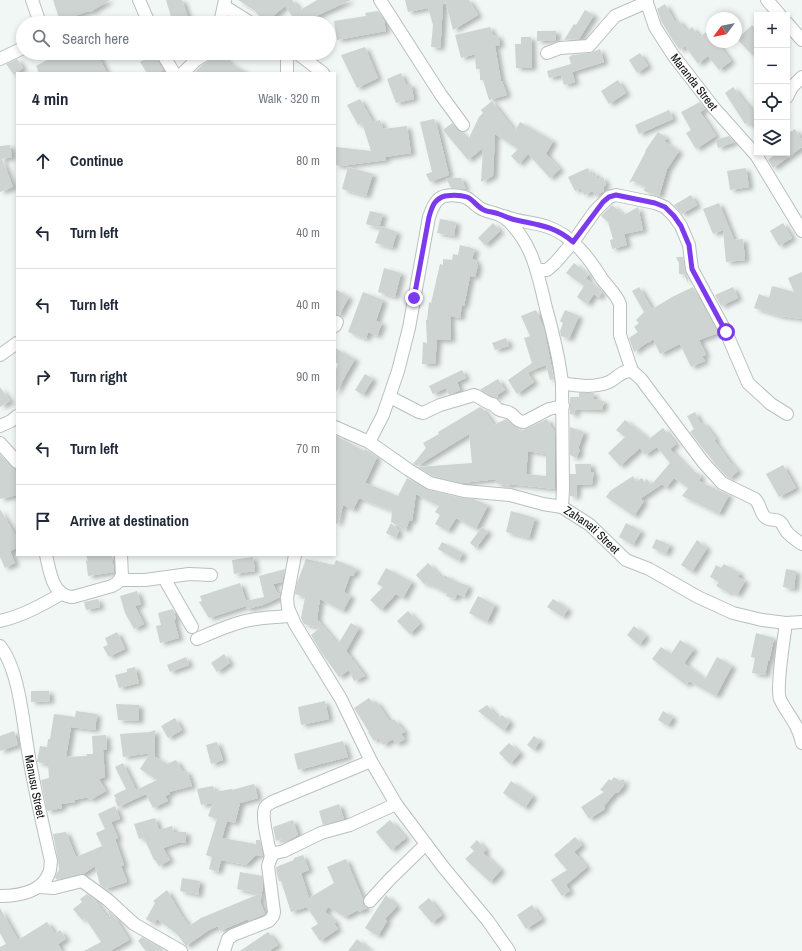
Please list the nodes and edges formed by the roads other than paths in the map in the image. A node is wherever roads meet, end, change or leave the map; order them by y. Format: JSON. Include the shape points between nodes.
{"nodes":[{"id":1,"x":32,"y":0,"type":"edge"},
{"id":2,"x":139,"y":0,"type":"edge"},
{"id":3,"x":380,"y":0,"type":"edge"},
{"id":4,"x":767,"y":0,"type":"edge"},
{"id":5,"x":646,"y":1,"type":"edge"},
{"id":6,"x":225,"y":3,"type":"edge"},
{"id":7,"x":777,"y":12,"type":"edge"},
{"id":8,"x":38,"y":16,"type":"edge"},
{"id":9,"x":146,"y":16,"type":"edge"},
{"id":10,"x":222,"y":16,"type":"edge"},
{"id":11,"x":242,"y":16,"type":"edge"},
{"id":12,"x":790,"y":26,"type":"edge"},
{"id":13,"x":802,"y":40,"type":"edge"},
{"id":14,"x":16,"y":51,"type":"edge"},
{"id":15,"x":547,"y":53,"type":"dead end"},
{"id":16,"x":0,"y":59,"type":"edge"},
{"id":17,"x":166,"y":60,"type":"edge"},
{"id":18,"x":196,"y":60,"type":"edge"},
{"id":19,"x":287,"y":60,"type":"edge"},
{"id":20,"x":306,"y":60,"type":"edge"},
{"id":21,"x":173,"y":72,"type":"edge"},
{"id":22,"x":184,"y":72,"type":"edge"},
{"id":23,"x":288,"y":72,"type":"edge"},
{"id":24,"x":322,"y":72,"type":"edge"},
{"id":25,"x":802,"y":77,"type":"edge"},
{"id":26,"x":790,"y":91,"type":"edge"},
{"id":27,"x":463,"y":125,"type":"dead end"},
{"id":28,"x":754,"y":152,"type":"edge"},
{"id":29,"x":757,"y":156,"type":"edge"},
{"id":30,"x":498,"y":213,"type":"junction"},
{"id":31,"x":802,"y":231,"type":"edge"},
{"id":32,"x":573,"y":242,"type":"junction"},
{"id":33,"x":538,"y":270,"type":"junction"},
{"id":34,"x":16,"y":342,"type":"edge"},
{"id":35,"x":16,"y":343,"type":"edge"},
{"id":36,"x":0,"y":345,"type":"edge"},
{"id":37,"x":0,"y":355,"type":"edge"},
{"id":38,"x":632,"y":371,"type":"junction"},
{"id":39,"x":562,"y":383,"type":"junction"},
{"id":40,"x":390,"y":397,"type":"junction"},
{"id":41,"x":563,"y":406,"type":"junction"},
{"id":42,"x":787,"y":414,"type":"dead end"},
{"id":43,"x":16,"y":417,"type":"edge"},
{"id":44,"x":0,"y":426,"type":"edge"},
{"id":45,"x":336,"y":427,"type":"edge"},
{"id":46,"x":369,"y":442,"type":"junction"},
{"id":47,"x":0,"y":443,"type":"edge"},
{"id":48,"x":16,"y":461,"type":"edge"},
{"id":49,"x":562,"y":507,"type":"junction"},
{"id":50,"x":802,"y":544,"type":"edge"},
{"id":51,"x":46,"y":556,"type":"edge"},
{"id":52,"x":121,"y":556,"type":"edge"},
{"id":53,"x":295,"y":556,"type":"edge"},
{"id":54,"x":211,"y":574,"type":"dead end"},
{"id":55,"x":164,"y":578,"type":"junction"},
{"id":56,"x":121,"y":580,"type":"junction"},
{"id":57,"x":62,"y":594,"type":"junction"},
{"id":58,"x":291,"y":616,"type":"junction"},
{"id":59,"x":0,"y":621,"type":"edge"},
{"id":60,"x":802,"y":622,"type":"edge"},
{"id":61,"x":786,"y":623,"type":"junction"},
{"id":62,"x":192,"y":627,"type":"dead end"},
{"id":63,"x":197,"y":639,"type":"dead end"},
{"id":64,"x":0,"y":646,"type":"edge"},
{"id":65,"x":802,"y":743,"type":"edge"},
{"id":66,"x":371,"y":761,"type":"junction"},
{"id":67,"x":396,"y":804,"type":"junction"},
{"id":68,"x":426,"y":844,"type":"junction"},
{"id":69,"x":271,"y":857,"type":"junction"},
{"id":70,"x":38,"y":887,"type":"junction"},
{"id":71,"x":0,"y":896,"type":"edge"},
{"id":72,"x":370,"y":901,"type":"dead end"},
{"id":73,"x":181,"y":951,"type":"edge"},
{"id":74,"x":224,"y":951,"type":"edge"},
{"id":75,"x":509,"y":951,"type":"edge"}],
"edges":[{"from":1,"to":8,"type":"street"},
{"from":2,"to":9,"type":"street"},
{"from":3,"to":27,"type":"street"},
{"from":4,"to":7,"type":"street"},
{"from":5,"to":15,"type":"street","via":[[615,16],[589,46],[560,48]]},
{"from":5,"to":28,"type":"street","name":"Maranda Street","via":[[655,27],[673,55],[714,108]]},
{"from":6,"to":10,"type":"street"},
{"from":6,"to":11,"type":"street"},
{"from":12,"to":13,"type":"street"},
{"from":14,"to":16,"type":"street"},
{"from":17,"to":21,"type":"street"},
{"from":18,"to":22,"type":"street"},
{"from":19,"to":23,"type":"street"},
{"from":20,"to":24,"type":"street"},
{"from":25,"to":26,"type":"street"},
{"from":29,"to":31,"type":"street","name":"Maranda Street"},
{"from":30,"to":32,"type":"street","via":[[514,220],[549,227]]},
{"from":30,"to":33,"type":"street","via":[[520,235]]},
{"from":30,"to":40,"type":"street","via":[[478,207],[468,197],[460,195],[440,198],[433,204],[409,328]]},
{"from":32,"to":33,"type":"street","via":[[551,267],[547,270]]},
{"from":32,"to":38,"type":"street","via":[[590,260],[620,304],[620,335]]},
{"from":32,"to":42,"type":"street","via":[[595,211],[609,197],[616,195],[665,207],[681,226],[689,245],[692,269],[726,332],[748,383],[771,404]]},
{"from":33,"to":39,"type":"street"},
{"from":34,"to":36,"type":"street"},
{"from":35,"to":37,"type":"street"},
{"from":38,"to":39,"type":"street","via":[[623,372],[610,381],[581,387]]},
{"from":38,"to":50,"type":"street","via":[[641,379],[703,462],[722,483],[758,501],[765,517],[781,522],[790,535]]},
{"from":39,"to":41,"type":"street"},
{"from":40,"to":41,"type":"street","via":[[423,412],[474,395],[493,404],[502,412],[509,412],[520,422]]},
{"from":40,"to":46,"type":"street"},
{"from":41,"to":49,"type":"street"},
{"from":43,"to":44,"type":"street"},
{"from":45,"to":46,"type":"street","name":"Zahanati Street"},
{"from":46,"to":49,"type":"street","name":"Zahanati Street","via":[[430,483],[464,491],[510,495]]},
{"from":47,"to":48,"type":"street"},
{"from":49,"to":61,"type":"street","name":"Zahanati Street","via":[[590,525],[626,560],[670,579],[698,597],[733,613]]},
{"from":51,"to":57,"type":"street","via":[[52,580]]},
{"from":52,"to":56,"type":"street"},
{"from":53,"to":58,"type":"street","via":[[287,598]]},
{"from":54,"to":55,"type":"street"},
{"from":55,"to":56,"type":"street"},
{"from":55,"to":62,"type":"street"},
{"from":56,"to":57,"type":"street","via":[[112,586],[73,597]]},
{"from":57,"to":59,"type":"street","via":[[37,608]]},
{"from":58,"to":63,"type":"street","via":[[242,622]]},
{"from":58,"to":66,"type":"street","via":[[341,699]]},
{"from":60,"to":61,"type":"street","name":"Zahanati Street"},
{"from":61,"to":65,"type":"street","via":[[779,698],[795,722]]},
{"from":64,"to":70,"type":"street","name":"Manusu Street","via":[[13,672],[51,861],[46,880]]},
{"from":66,"to":67,"type":"street"},
{"from":66,"to":69,"type":"street","via":[[272,802],[266,807],[264,818]]},
{"from":67,"to":68,"type":"street"},
{"from":67,"to":69,"type":"street","via":[[350,825],[321,833]]},
{"from":68,"to":72,"type":"street"},
{"from":68,"to":75,"type":"street"},
{"from":69,"to":74,"type":"street","via":[[268,866],[273,916],[269,921],[233,935],[228,939]]},
{"from":70,"to":71,"type":"street","via":[[28,892]]},
{"from":70,"to":73,"type":"street","via":[[54,888],[82,881],[134,924]]}]}
